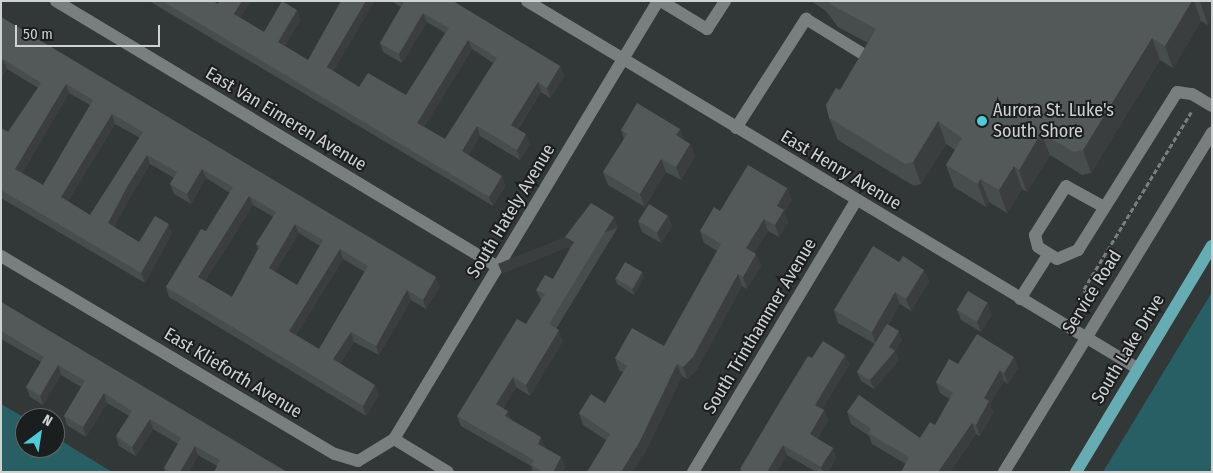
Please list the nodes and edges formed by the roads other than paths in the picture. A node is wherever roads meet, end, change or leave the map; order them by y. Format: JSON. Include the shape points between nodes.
{"nodes":[{"id":1,"x":56,"y":1,"type":"edge"},
{"id":2,"x":527,"y":1,"type":"edge"},
{"id":3,"x":660,"y":1,"type":"edge"},
{"id":4,"x":725,"y":1,"type":"edge"},
{"id":5,"x":622,"y":60,"type":"junction"},
{"id":6,"x":873,"y":60,"type":"edge"},
{"id":7,"x":1212,"y":106,"type":"edge"},
{"id":8,"x":736,"y":128,"type":"junction"},
{"id":9,"x":1212,"y":133,"type":"edge"},
{"id":10,"x":857,"y":199,"type":"junction"},
{"id":11,"x":1104,"y":207,"type":"junction"},
{"id":12,"x":1212,"y":246,"type":"edge"},
{"id":13,"x":1048,"y":255,"type":"junction"},
{"id":14,"x":1,"y":256,"type":"edge"},
{"id":15,"x":498,"y":267,"type":"junction"},
{"id":16,"x":1020,"y":299,"type":"junction"},
{"id":17,"x":1084,"y":338,"type":"junction"},
{"id":18,"x":1137,"y":368,"type":"junction"},
{"id":19,"x":394,"y":439,"type":"junction"},
{"id":20,"x":448,"y":472,"type":"edge"},
{"id":21,"x":693,"y":472,"type":"edge"},
{"id":22,"x":1004,"y":472,"type":"edge"},
{"id":23,"x":1076,"y":472,"type":"edge"}],
"edges":[{"from":1,"to":15,"type":"street","name":"East Van Eimeren Avenue"},
{"from":2,"to":5,"type":"street","name":"East Henry Avenue"},
{"from":3,"to":4,"type":"street","via":[[708,29]]},
{"from":3,"to":5,"type":"street","name":"South Hately Avenue"},
{"from":5,"to":8,"type":"street","name":"East Henry Avenue"},
{"from":5,"to":15,"type":"street","name":"South Hately Avenue"},
{"from":6,"to":8,"type":"street","via":[[806,19]]},
{"from":7,"to":11,"type":"street","via":[[1183,91],[1172,97]]},
{"from":8,"to":10,"type":"street","name":"East Henry Avenue"},
{"from":9,"to":17,"type":"street","name":"Service Road"},
{"from":10,"to":16,"type":"street","name":"East Henry Avenue"},
{"from":10,"to":21,"type":"street","name":"South Trinthammer Avenue"},
{"from":11,"to":13,"type":"street","via":[[1072,256]]},
{"from":11,"to":13,"type":"street","via":[[1066,186],[1035,235],[1038,247]]},
{"from":12,"to":18,"type":"main road","name":"South Lake Drive"},
{"from":13,"to":16,"type":"street"},
{"from":14,"to":19,"type":"street","name":"East Klieforth Avenue","via":[[335,454],[358,461]]},
{"from":15,"to":19,"type":"street","name":"South Hately Avenue"},
{"from":16,"to":17,"type":"street","name":"East Henry Avenue"},
{"from":17,"to":18,"type":"street","name":"East Henry Avenue"},
{"from":17,"to":22,"type":"street","name":"Service Road"},
{"from":18,"to":23,"type":"main road","name":"South Lake Drive"},
{"from":19,"to":20,"type":"street"}]}
